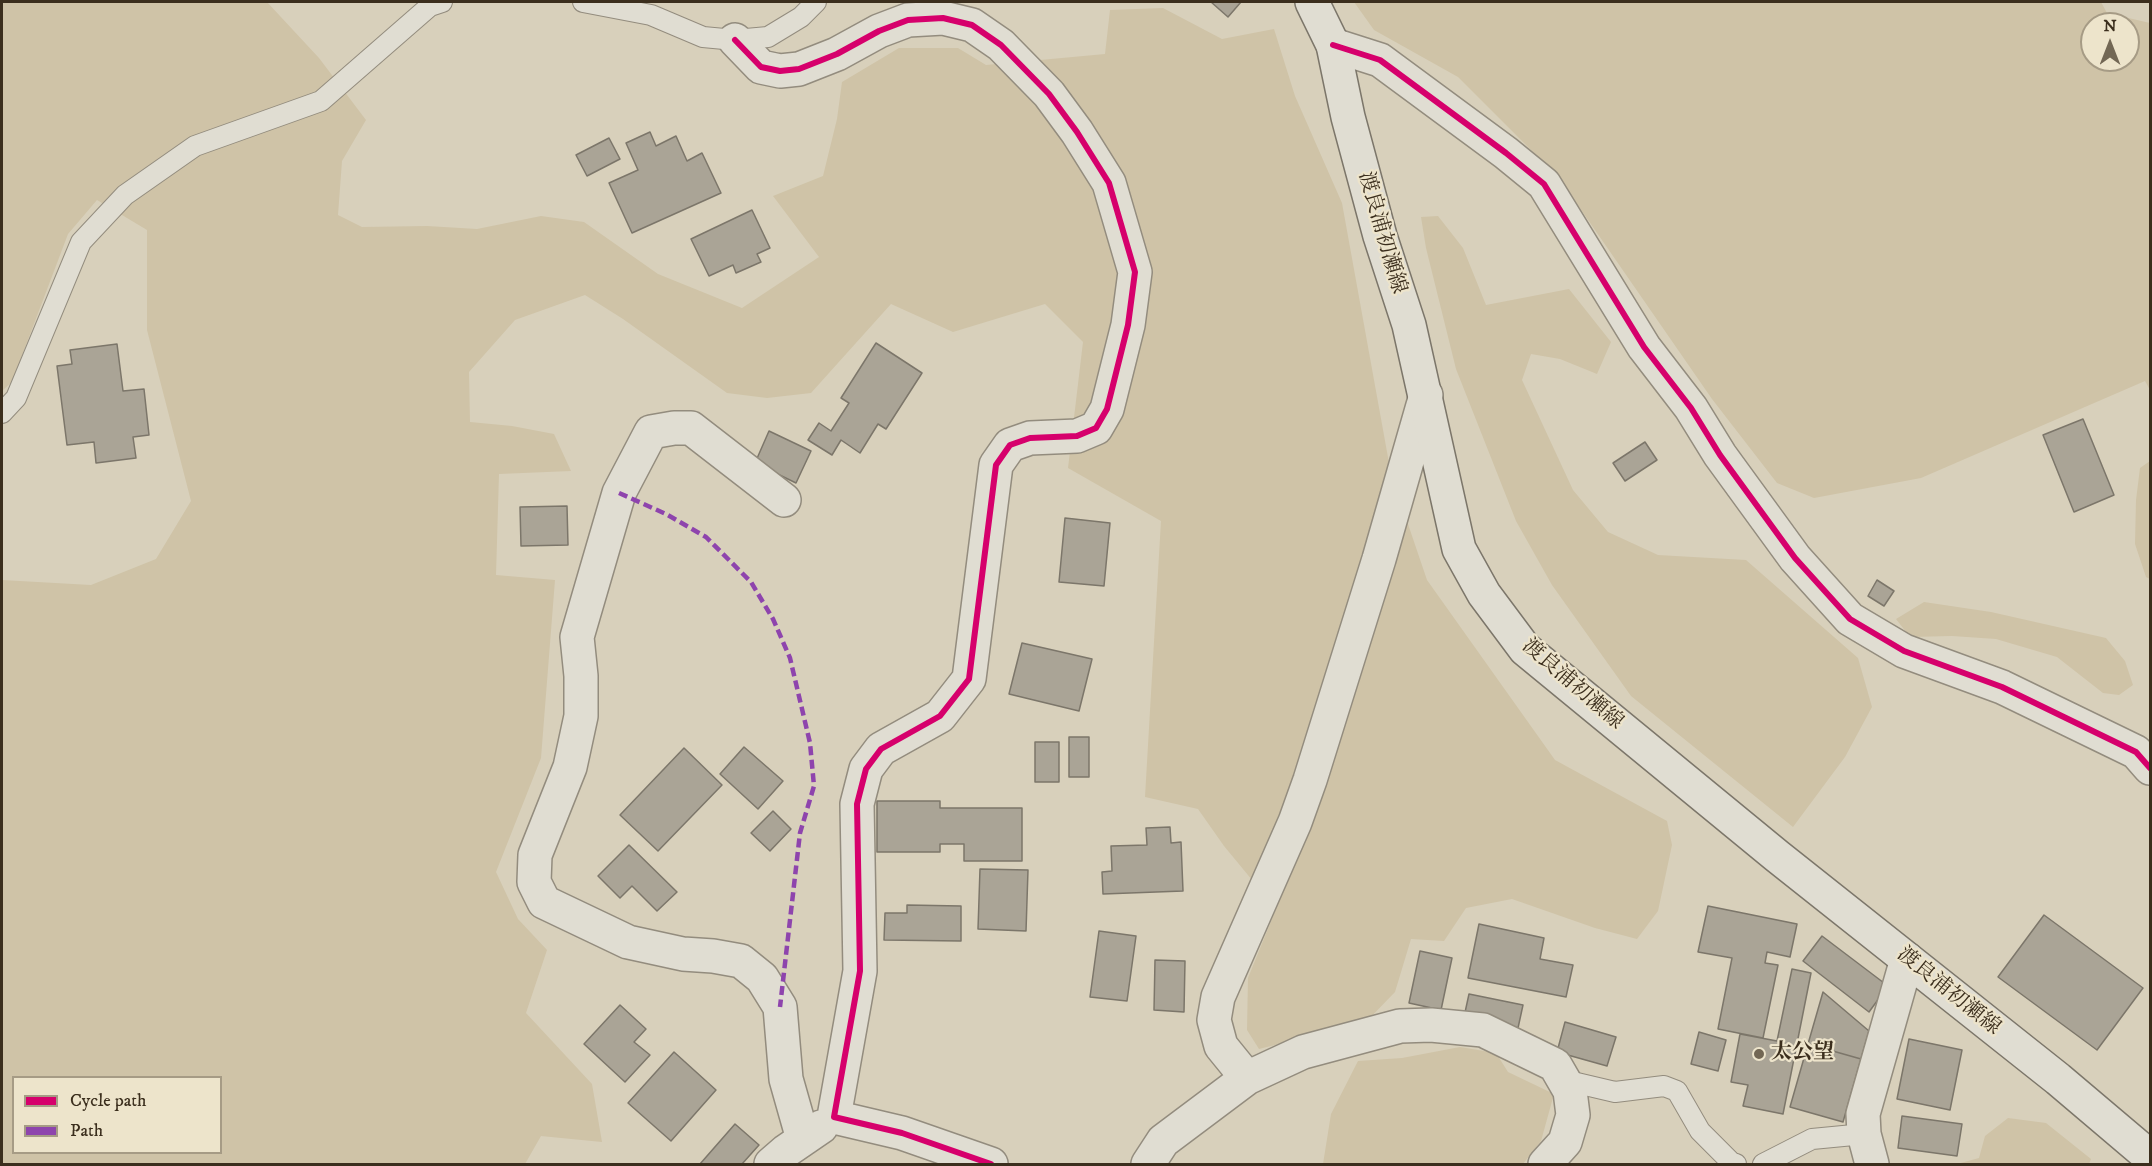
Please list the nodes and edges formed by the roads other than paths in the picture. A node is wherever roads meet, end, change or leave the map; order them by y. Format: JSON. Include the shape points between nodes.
{"nodes":[{"id":1,"x":442,"y":2,"type":"edge"},
{"id":2,"x":584,"y":2,"type":"edge"},
{"id":3,"x":816,"y":2,"type":"edge"},
{"id":4,"x":1312,"y":2,"type":"edge"},
{"id":5,"x":735,"y":40,"type":"junction"},
{"id":6,"x":1333,"y":45,"type":"junction"},
{"id":7,"x":1426,"y":395,"type":"junction"},
{"id":8,"x":2,"y":413,"type":"edge"},
{"id":9,"x":784,"y":500,"type":"dead end"},
{"id":10,"x":2151,"y":768,"type":"edge"},
{"id":11,"x":1907,"y":959,"type":"junction"},
{"id":12,"x":1247,"y":1078,"type":"junction"},
{"id":13,"x":1564,"y":1080,"type":"junction"},
{"id":14,"x":834,"y":1118,"type":"junction"},
{"id":15,"x":803,"y":1139,"type":"junction"},
{"id":16,"x":1868,"y":1149,"type":"edge"},
{"id":17,"x":2151,"y":1157,"type":"edge"},
{"id":18,"x":771,"y":1164,"type":"edge"},
{"id":19,"x":991,"y":1164,"type":"edge"},
{"id":20,"x":1148,"y":1164,"type":"edge"},
{"id":21,"x":1545,"y":1164,"type":"edge"},
{"id":22,"x":1736,"y":1164,"type":"edge"},
{"id":23,"x":1762,"y":1164,"type":"edge"}],
"edges":[{"from":1,"to":8,"type":"lane","via":[[430,6],[321,100],[195,146],[125,195],[81,242],[16,398]]},
{"from":2,"to":5,"type":"lane","via":[[651,15],[704,37]]},
{"from":3,"to":5,"type":"lane","via":[[801,17],[768,37]]},
{"from":4,"to":6,"type":"street","name":"渡良浦初瀬線"},
{"from":5,"to":14,"type":"street","via":[[761,67],[780,71],[799,69],[837,54],[908,20],[943,18],[972,25],[1001,45],[1049,94],[1077,132],[1108,183],[1135,272],[1123,346],[1107,409],[1096,428],[1077,436],[1030,438],[1010,444],[996,465],[969,679],[940,716],[881,749],[866,769],[857,804],[861,971]]},
{"from":6,"to":7,"type":"street","name":"渡良浦初瀬線","via":[[1348,117]]},
{"from":6,"to":10,"type":"street","via":[[1380,60],[1544,184],[1644,347],[1795,558],[1850,619],[1904,651],[2002,687],[2136,752]]},
{"from":7,"to":11,"type":"street","name":"渡良浦初瀬線","via":[[1459,549],[1484,594],[1525,649]]},
{"from":7,"to":12,"type":"street","via":[[1306,791],[1218,997],[1214,1020],[1221,1046]]},
{"from":9,"to":15,"type":"street","via":[[692,428],[651,432],[619,493],[577,637],[580,716],[570,767],[536,855],[534,882],[544,902],[628,942],[741,961],[762,978],[780,1007],[786,1079]]},
{"from":11,"to":16,"type":"street","via":[[1863,1114]]},
{"from":11,"to":17,"type":"street","name":"渡良浦初瀬線"},
{"from":12,"to":13,"type":"street","via":[[1303,1052],[1400,1026],[1431,1025],[1483,1030],[1556,1065]]},
{"from":12,"to":20,"type":"street","via":[[1163,1141]]},
{"from":13,"to":21,"type":"street","via":[[1570,1091],[1573,1115],[1565,1142]]},
{"from":13,"to":22,"type":"lane","via":[[1615,1092],[1664,1086],[1677,1091],[1700,1131]]},
{"from":14,"to":15,"type":"street"},
{"from":14,"to":19,"type":"street","via":[[902,1132]]},
{"from":15,"to":18,"type":"street"},
{"from":16,"to":23,"type":"lane","via":[[1812,1139]]}]}
